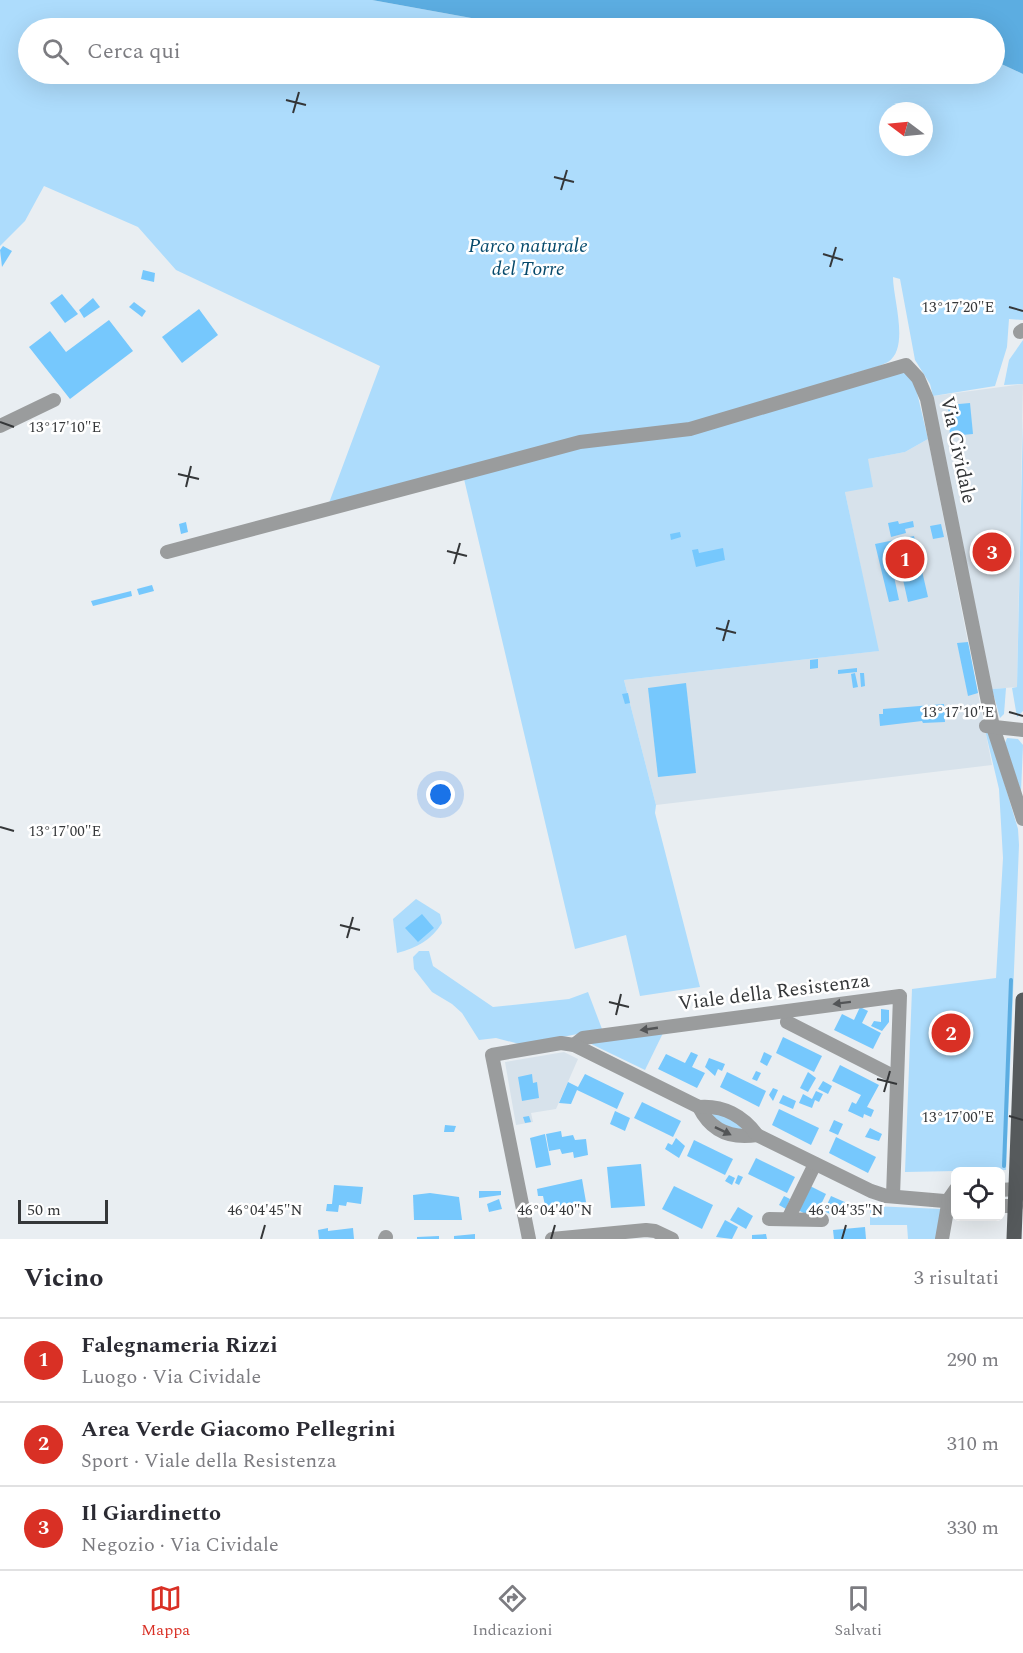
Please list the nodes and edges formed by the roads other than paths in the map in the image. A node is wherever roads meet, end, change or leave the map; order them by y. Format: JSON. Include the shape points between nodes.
{"nodes":[{"id":1,"x":54,"y":400,"type":"dead end"},
{"id":2,"x":0,"y":426,"type":"edge"},
{"id":3,"x":167,"y":552,"type":"dead end"},
{"id":4,"x":989,"y":727,"type":"junction"},
{"id":5,"x":1023,"y":730,"type":"edge"},
{"id":6,"x":1023,"y":819,"type":"edge"},
{"id":7,"x":1023,"y":1000,"type":"edge"},
{"id":8,"x":787,"y":1022,"type":"dead end"},
{"id":9,"x":574,"y":1045,"type":"junction"},
{"id":10,"x":1022,"y":1064,"type":"edge"},
{"id":11,"x":897,"y":1078,"type":"junction"},
{"id":12,"x":815,"y":1164,"type":"junction"},
{"id":13,"x":1020,"y":1172,"type":"edge"},
{"id":14,"x":1007,"y":1188,"type":"edge"},
{"id":15,"x":893,"y":1196,"type":"junction"},
{"id":16,"x":951,"y":1197,"type":"edge"},
{"id":17,"x":1008,"y":1206,"type":"edge"},
{"id":18,"x":951,"y":1208,"type":"edge"},
{"id":19,"x":769,"y":1219,"type":"dead end"},
{"id":20,"x":788,"y":1219,"type":"junction"},
{"id":21,"x":822,"y":1220,"type":"dead end"},
{"id":22,"x":529,"y":1239,"type":"edge"},
{"id":23,"x":552,"y":1239,"type":"edge"},
{"id":24,"x":672,"y":1239,"type":"edge"},
{"id":25,"x":942,"y":1239,"type":"edge"},
{"id":26,"x":1014,"y":1239,"type":"edge"}],
"edges":[{"from":1,"to":2,"type":"street"},
{"from":3,"to":4,"type":"street","name":"Via Cividale","via":[[580,442],[690,429],[906,365],[918,378],[927,399]]},
{"from":4,"to":5,"type":"street"},
{"from":4,"to":6,"type":"street","name":"Via Cividale"},
{"from":7,"to":10,"type":"main road"},
{"from":8,"to":11,"type":"street","name":"Viale della Resistenza"},
{"from":11,"to":9,"type":"street","name":"Viale della Resistenza","one_way":true,"via":[[900,996],[583,1038]]},
{"from":9,"to":12,"type":"street","name":"Viale della Resistenza","via":[[699,1107],[707,1123],[717,1128],[738,1138],[758,1135]]},
{"from":9,"to":22,"type":"street","name":"Viale della Resistenza","via":[[557,1044],[492,1055]]},
{"from":10,"to":13,"type":"main road"},
{"from":11,"to":15,"type":"street","name":"Viale della Resistenza"},
{"from":12,"to":15,"type":"street","name":"Viale della Resistenza","via":[[871,1191]]},
{"from":12,"to":20,"type":"street"},
{"from":13,"to":14,"type":"main road"},
{"from":14,"to":17,"type":"main road"},
{"from":15,"to":16,"type":"street","name":"Viale della Resistenza"},
{"from":17,"to":26,"type":"main road"},
{"from":18,"to":25,"type":"street"},
{"from":19,"to":20,"type":"street"},
{"from":20,"to":21,"type":"street"},
{"from":23,"to":24,"type":"street","via":[[646,1230]]}]}
